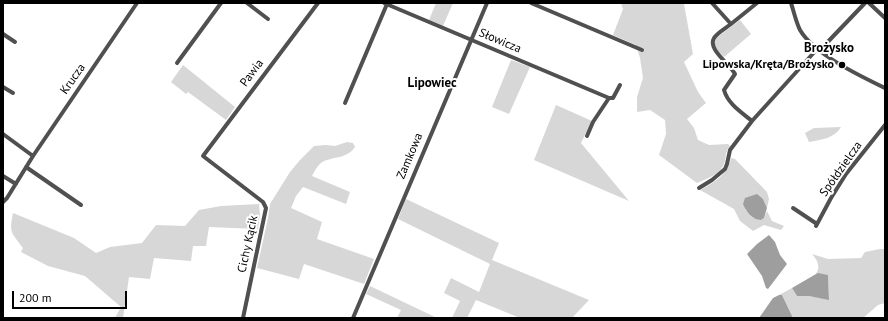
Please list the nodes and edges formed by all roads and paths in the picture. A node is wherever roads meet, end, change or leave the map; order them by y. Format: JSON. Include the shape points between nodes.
{"nodes":[{"id":1,"x":137,"y":3,"type":"edge"},
{"id":2,"x":221,"y":3,"type":"edge"},
{"id":3,"x":247,"y":3,"type":"edge"},
{"id":4,"x":318,"y":3,"type":"edge"},
{"id":5,"x":487,"y":3,"type":"edge"},
{"id":6,"x":531,"y":3,"type":"edge"},
{"id":7,"x":712,"y":3,"type":"edge"},
{"id":8,"x":757,"y":3,"type":"edge"},
{"id":9,"x":792,"y":3,"type":"edge"},
{"id":10,"x":865,"y":3,"type":"edge"},
{"id":11,"x":869,"y":3,"type":"edge"},
{"id":12,"x":385,"y":4,"type":"edge"},
{"id":13,"x":885,"y":18,"type":"edge"},
{"id":14,"x":268,"y":19,"type":"dead end"},
{"id":15,"x":730,"y":24,"type":"junction"},
{"id":16,"x":3,"y":34,"type":"edge"},
{"id":17,"x":471,"y":40,"type":"junction"},
{"id":18,"x":15,"y":42,"type":"dead end"},
{"id":19,"x":819,"y":49,"type":"junction"},
{"id":20,"x":642,"y":50,"type":"dead end"},
{"id":21,"x":177,"y":63,"type":"dead end"},
{"id":22,"x":620,"y":85,"type":"dead end"},
{"id":23,"x":3,"y":87,"type":"edge"},
{"id":24,"x":885,"y":88,"type":"edge"},
{"id":25,"x":13,"y":94,"type":"dead end"},
{"id":26,"x":609,"y":98,"type":"junction"},
{"id":27,"x":345,"y":103,"type":"dead end"},
{"id":28,"x":752,"y":121,"type":"junction"},
{"id":29,"x":885,"y":125,"type":"edge"},
{"id":30,"x":3,"y":134,"type":"edge"},
{"id":31,"x":587,"y":136,"type":"dead end"},
{"id":32,"x":33,"y":156,"type":"junction"},
{"id":33,"x":203,"y":156,"type":"joint"},
{"id":34,"x":26,"y":167,"type":"junction"},
{"id":35,"x":3,"y":176,"type":"edge"},
{"id":36,"x":16,"y":184,"type":"junction"},
{"id":37,"x":699,"y":188,"type":"dead end"},
{"id":38,"x":3,"y":202,"type":"edge"},
{"id":39,"x":81,"y":205,"type":"dead end"},
{"id":40,"x":793,"y":208,"type":"dead end"},
{"id":41,"x":243,"y":318,"type":"edge"},
{"id":42,"x":353,"y":318,"type":"edge"}],
"edges":[{"from":1,"to":32,"type":"street","name":"Krucza"},
{"from":2,"to":21,"type":"street"},
{"from":3,"to":14,"type":"street"},
{"from":4,"to":33,"type":"street","name":"Pawia"},
{"from":5,"to":17,"type":"street","name":"Zamkowa"},
{"from":6,"to":20,"type":"street"},
{"from":7,"to":15,"type":"street"},
{"from":8,"to":15,"type":"street"},
{"from":9,"to":19,"type":"street","via":[[801,31]]},
{"from":10,"to":19,"type":"street"},
{"from":11,"to":13,"type":"street"},
{"from":12,"to":17,"type":"street","name":"Słowicza"},
{"from":12,"to":27,"type":"street"},
{"from":15,"to":28,"type":"street","via":[[712,43],[714,50],[735,74],[724,90],[728,101]]},
{"from":16,"to":18,"type":"street"},
{"from":17,"to":26,"type":"street","name":"Słowicza"},
{"from":17,"to":42,"type":"street","name":"Zamkowa"},
{"from":19,"to":24,"type":"street","via":[[855,73]]},
{"from":19,"to":28,"type":"street"},
{"from":22,"to":26,"type":"street","via":[[613,98]]},
{"from":23,"to":25,"type":"street"},
{"from":26,"to":31,"type":"street"},
{"from":28,"to":37,"type":"street","via":[[730,150],[725,169]]},
{"from":29,"to":40,"type":"street","name":"Spółdzielcza","via":[[846,174],[816,225]]},
{"from":30,"to":32,"type":"street"},
{"from":32,"to":34,"type":"street","name":"Krucza"},
{"from":33,"to":41,"type":"street","name":"Cichy Kącik","via":[[263,202],[266,208]]},
{"from":34,"to":36,"type":"street","name":"Krucza"},
{"from":34,"to":39,"type":"street"},
{"from":35,"to":36,"type":"street"},
{"from":36,"to":38,"type":"street","name":"Krucza"}]}
